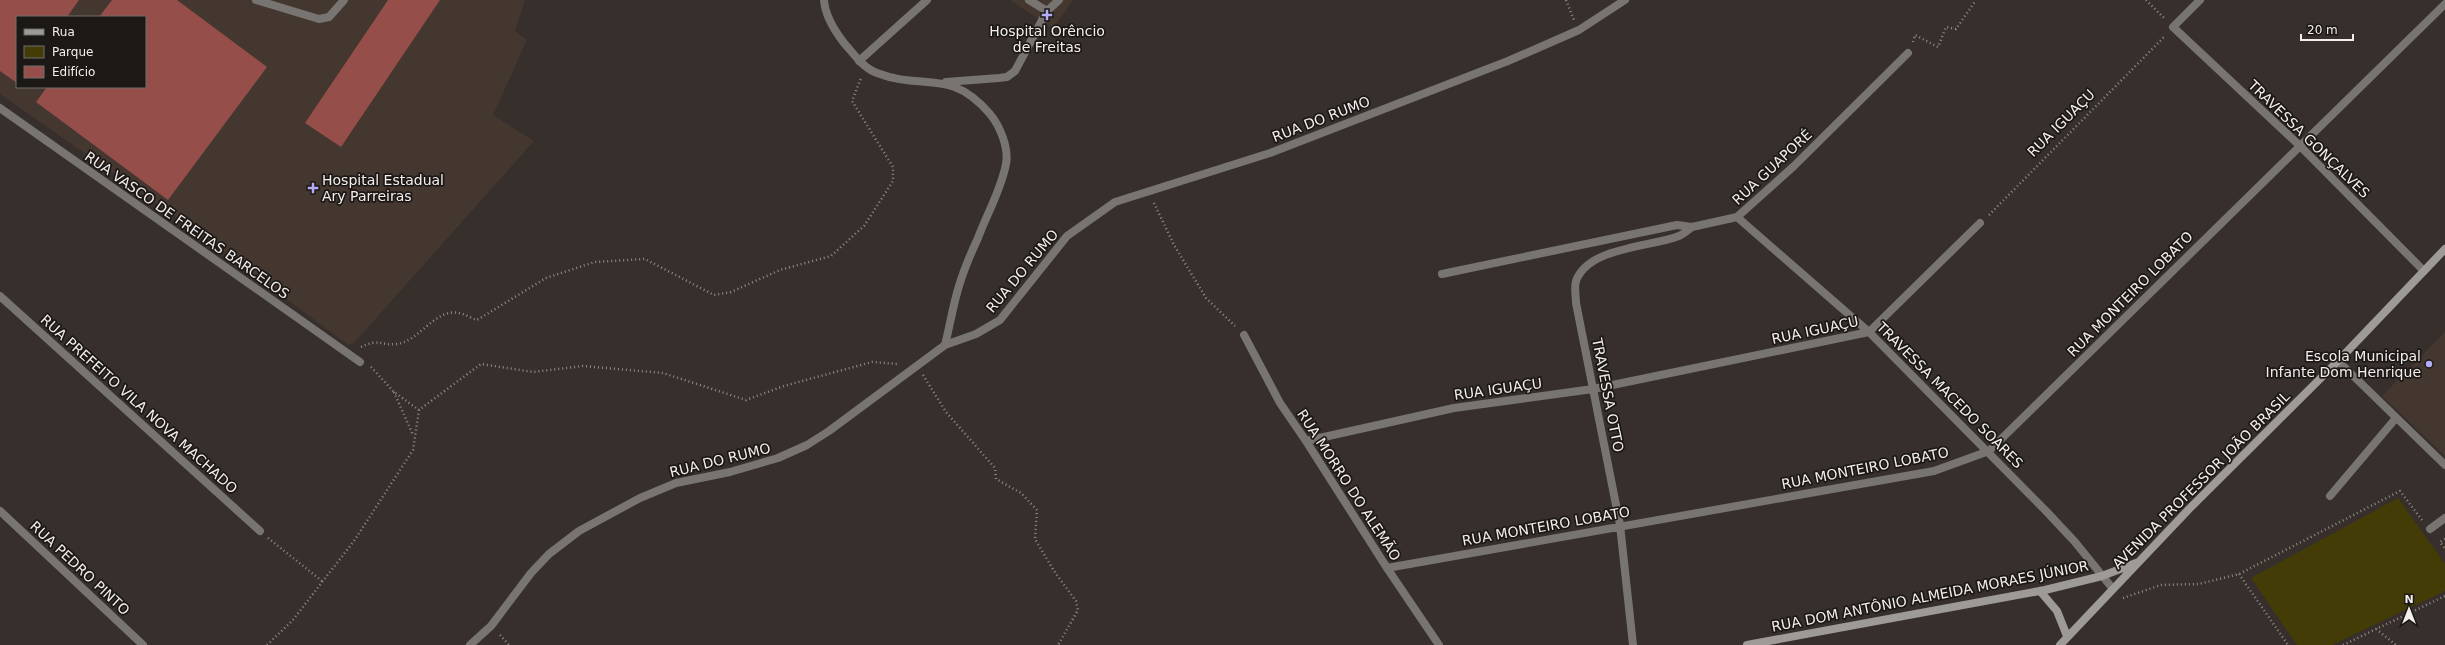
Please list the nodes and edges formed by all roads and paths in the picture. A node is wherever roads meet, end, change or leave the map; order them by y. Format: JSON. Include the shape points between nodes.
{"nodes":[{"id":1,"x":256,"y":0,"type":"edge"},
{"id":2,"x":344,"y":0,"type":"edge"},
{"id":3,"x":824,"y":0,"type":"edge"},
{"id":4,"x":927,"y":0,"type":"edge"},
{"id":5,"x":1029,"y":0,"type":"edge"},
{"id":6,"x":1059,"y":0,"type":"edge"},
{"id":7,"x":1566,"y":0,"type":"edge"},
{"id":8,"x":1625,"y":0,"type":"edge"},
{"id":9,"x":1976,"y":0,"type":"edge"},
{"id":10,"x":2146,"y":0,"type":"edge"},
{"id":11,"x":2200,"y":0,"type":"edge"},
{"id":12,"x":2445,"y":4,"type":"edge"},
{"id":13,"x":1047,"y":12,"type":"junction"},
{"id":14,"x":2173,"y":27,"type":"junction"},
{"id":15,"x":1579,"y":30,"type":"junction"},
{"id":16,"x":1908,"y":53,"type":"joint"},
{"id":17,"x":862,"y":64,"type":"junction"},
{"id":18,"x":946,"y":82,"type":"junction"},
{"id":19,"x":0,"y":108,"type":"edge"},
{"id":20,"x":2299,"y":145,"type":"junction"},
{"id":21,"x":1149,"y":192,"type":"junction"},
{"id":22,"x":1737,"y":217,"type":"junction"},
{"id":23,"x":1980,"y":223,"type":"joint"},
{"id":24,"x":1692,"y":227,"type":"junction"},
{"id":25,"x":2445,"y":249,"type":"edge"},
{"id":26,"x":2424,"y":271,"type":"junction"},
{"id":27,"x":1442,"y":274,"type":"dead end"},
{"id":28,"x":0,"y":296,"type":"edge"},
{"id":29,"x":1869,"y":332,"type":"junction"},
{"id":30,"x":1244,"y":335,"type":"joint"},
{"id":31,"x":945,"y":345,"type":"junction"},
{"id":32,"x":347,"y":355,"type":"junction"},
{"id":33,"x":2338,"y":361,"type":"junction"},
{"id":34,"x":360,"y":362,"type":"joint"},
{"id":35,"x":917,"y":365,"type":"junction"},
{"id":36,"x":1593,"y":389,"type":"junction"},
{"id":37,"x":394,"y":392,"type":"junction"},
{"id":38,"x":419,"y":410,"type":"junction"},
{"id":39,"x":2396,"y":418,"type":"junction"},
{"id":40,"x":414,"y":437,"type":"junction"},
{"id":41,"x":1306,"y":441,"type":"junction"},
{"id":42,"x":1989,"y":451,"type":"junction"},
{"id":43,"x":2445,"y":465,"type":"edge"},
{"id":44,"x":2330,"y":496,"type":"dead end"},
{"id":45,"x":0,"y":511,"type":"edge"},
{"id":46,"x":2445,"y":518,"type":"edge"},
{"id":47,"x":1620,"y":525,"type":"junction"},
{"id":48,"x":2430,"y":529,"type":"junction"},
{"id":49,"x":260,"y":531,"type":"joint"},
{"id":50,"x":2445,"y":539,"type":"edge"},
{"id":51,"x":2440,"y":542,"type":"junction"},
{"id":52,"x":2445,"y":549,"type":"edge"},
{"id":53,"x":2139,"y":562,"type":"junction"},
{"id":54,"x":1387,"y":568,"type":"junction"},
{"id":55,"x":2239,"y":574,"type":"junction"},
{"id":56,"x":2102,"y":576,"type":"junction"},
{"id":57,"x":322,"y":581,"type":"junction"},
{"id":58,"x":2112,"y":589,"type":"junction"},
{"id":59,"x":2040,"y":591,"type":"junction"},
{"id":60,"x":2445,"y":596,"type":"edge"},
{"id":61,"x":2376,"y":629,"type":"junction"},
{"id":62,"x":2068,"y":636,"type":"junction"},
{"id":63,"x":143,"y":645,"type":"edge"},
{"id":64,"x":267,"y":645,"type":"edge"},
{"id":65,"x":470,"y":645,"type":"edge"},
{"id":66,"x":1058,"y":645,"type":"edge"},
{"id":67,"x":1440,"y":645,"type":"edge"},
{"id":68,"x":1633,"y":645,"type":"edge"},
{"id":69,"x":1747,"y":645,"type":"edge"},
{"id":70,"x":2060,"y":645,"type":"edge"},
{"id":71,"x":2288,"y":645,"type":"edge"},
{"id":72,"x":2343,"y":645,"type":"edge"},
{"id":73,"x":2396,"y":645,"type":"edge"}],
"edges":[{"from":1,"to":2,"type":"street","via":[[319,19],[329,17]]},
{"from":3,"to":17,"type":"street","via":[[824,11],[836,34]]},
{"from":4,"to":17,"type":"street"},
{"from":5,"to":13,"type":"street"},
{"from":6,"to":13,"type":"street"},
{"from":7,"to":15,"type":"path"},
{"from":8,"to":15,"type":"street","name":"RUA DO RUMO"},
{"from":9,"to":16,"type":"path","via":[[1956,29],[1946,27],[1938,47],[1915,35]]},
{"from":10,"to":14,"type":"path"},
{"from":11,"to":14,"type":"street"},
{"from":12,"to":20,"type":"street","name":"RUA MONTEIRO LOBATO"},
{"from":13,"to":18,"type":"street","via":[[1029,48],[1011,74],[999,78]]},
{"from":14,"to":20,"type":"street","name":"TRAVESSA GONÇALVES"},
{"from":14,"to":23,"type":"path","name":"RUA IGUAÇU"},
{"from":15,"to":21,"type":"street","name":"RUA DO RUMO","via":[[1508,61],[1270,153]]},
{"from":16,"to":22,"type":"street","name":"RUA GUAPORÉ","via":[[1794,166]]},
{"from":17,"to":18,"type":"street","via":[[877,73]]},
{"from":17,"to":32,"type":"path","via":[[852,101],[893,167],[893,181],[864,226],[831,256],[780,270],[731,292],[714,295],[645,259],[595,262],[546,278],[476,320],[458,313],[436,318],[411,339],[397,344],[372,342]]},
{"from":18,"to":31,"type":"street","via":[[975,99],[991,114],[1006,147],[1007,163],[959,285]]},
{"from":19,"to":32,"type":"street","name":"RUA VASCO DE FREITAS BARCELOS"},
{"from":20,"to":26,"type":"street","name":"TRAVESSA GONÇALVES"},
{"from":20,"to":42,"type":"street","name":"RUA MONTEIRO LOBATO"},
{"from":21,"to":30,"type":"path","via":[[1174,245],[1206,298]]},
{"from":21,"to":31,"type":"street","name":"RUA DO RUMO","via":[[1115,202],[1067,236],[1000,320],[976,334]]},
{"from":22,"to":24,"type":"street","name":"RUA GUAPORÉ"},
{"from":22,"to":29,"type":"street","name":"TRAVESSA MACEDO SOARES"},
{"from":23,"to":29,"type":"street","name":"RUA IGUAÇU"},
{"from":24,"to":27,"type":"street","name":"RUA GUAPORÉ","via":[[1677,225]]},
{"from":24,"to":36,"type":"street","name":"TRAVESSA OTTO","via":[[1680,235],[1614,252],[1585,269],[1576,281],[1576,303]]},
{"from":25,"to":26,"type":"main road","name":"AVENIDA PROFESSOR JOÃO BRASIL"},
{"from":26,"to":33,"type":"main road","name":"AVENIDA PROFESSOR JOÃO BRASIL"},
{"from":28,"to":49,"type":"street","name":"RUA PREFEITO VILA NOVA MACHADO"},
{"from":29,"to":36,"type":"street","name":"RUA IGUAÇU"},
{"from":29,"to":42,"type":"street","name":"TRAVESSA MACEDO SOARES"},
{"from":30,"to":41,"type":"street","name":"RUA MORRO DO ALEMÃO","via":[[1280,403]]},
{"from":31,"to":35,"type":"street","name":"RUA DO RUMO"},
{"from":32,"to":34,"type":"street","name":"RUA VASCO DE FREITAS BARCELOS"},
{"from":33,"to":39,"type":"street"},
{"from":33,"to":53,"type":"main road","name":"AVENIDA PROFESSOR JOÃO BRASIL"},
{"from":34,"to":37,"type":"path","via":[[369,365]]},
{"from":35,"to":38,"type":"path","via":[[872,362],[784,386],[746,400],[663,373],[583,366],[533,372],[480,364]]},
{"from":35,"to":65,"type":"street","name":"RUA DO RUMO","via":[[829,431],[806,445],[778,458],[730,472],[676,483],[640,498],[579,531],[549,554],[531,573],[491,626]]},
{"from":35,"to":66,"type":"path","via":[[946,412],[995,468],[996,479],[1021,494],[1037,510],[1035,540],[1076,601],[1078,610]]},
{"from":36,"to":41,"type":"street","name":"RUA IGUAÇU","via":[[1454,408]]},
{"from":36,"to":47,"type":"street","name":"TRAVESSA OTTO"},
{"from":37,"to":38,"type":"path"},
{"from":37,"to":40,"type":"path"},
{"from":38,"to":40,"type":"path"},
{"from":39,"to":43,"type":"street"},
{"from":39,"to":44,"type":"street"},
{"from":40,"to":57,"type":"path","via":[[413,450],[354,541]]},
{"from":41,"to":54,"type":"street","name":"RUA MORRO DO ALEMÃO"},
{"from":42,"to":47,"type":"street","name":"RUA MONTEIRO LOBATO","via":[[1934,470]]},
{"from":42,"to":56,"type":"street","name":"TRAVESSA MACEDO SOARES","via":[[2075,542]]},
{"from":45,"to":63,"type":"street","name":"RUA PEDRO PINTO"},
{"from":46,"to":48,"type":"street"},
{"from":47,"to":54,"type":"street","name":"RUA MONTEIRO LOBATO"},
{"from":47,"to":68,"type":"street","name":"TRAVESSA OTTO"},
{"from":48,"to":51,"type":"path"},
{"from":48,"to":55,"type":"path","via":[[2400,491]]},
{"from":49,"to":57,"type":"path"},
{"from":50,"to":51,"type":"path"},
{"from":51,"to":52,"type":"path"},
{"from":53,"to":56,"type":"main road","name":"RUA DOM ANTÔNIO ALMEIDA MORAES JÚNIOR"},
{"from":53,"to":58,"type":"main road","name":"AVENIDA PROFESSOR JOÃO BRASIL"},
{"from":54,"to":67,"type":"street","name":"RUA MORRO DO ALEMÃO"},
{"from":55,"to":58,"type":"path","via":[[2198,584],[2161,586],[2120,599]]},
{"from":55,"to":71,"type":"path"},
{"from":56,"to":58,"type":"street","name":"TRAVESSA MACEDO SOARES"},
{"from":56,"to":59,"type":"main road","name":"RUA DOM ANTÔNIO ALMEIDA MORAES JÚNIOR"},
{"from":57,"to":64,"type":"path","via":[[292,620]]},
{"from":58,"to":62,"type":"main road","name":"AVENIDA PROFESSOR JOÃO BRASIL"},
{"from":59,"to":62,"type":"main road","via":[[2057,611]]},
{"from":59,"to":69,"type":"main road","name":"RUA DOM ANTÔNIO ALMEIDA MORAES JÚNIOR"},
{"from":60,"to":61,"type":"path"},
{"from":61,"to":72,"type":"path"},
{"from":61,"to":73,"type":"path"},
{"from":62,"to":70,"type":"main road","name":"AVENIDA PROFESSOR JOÃO BRASIL"}]}
